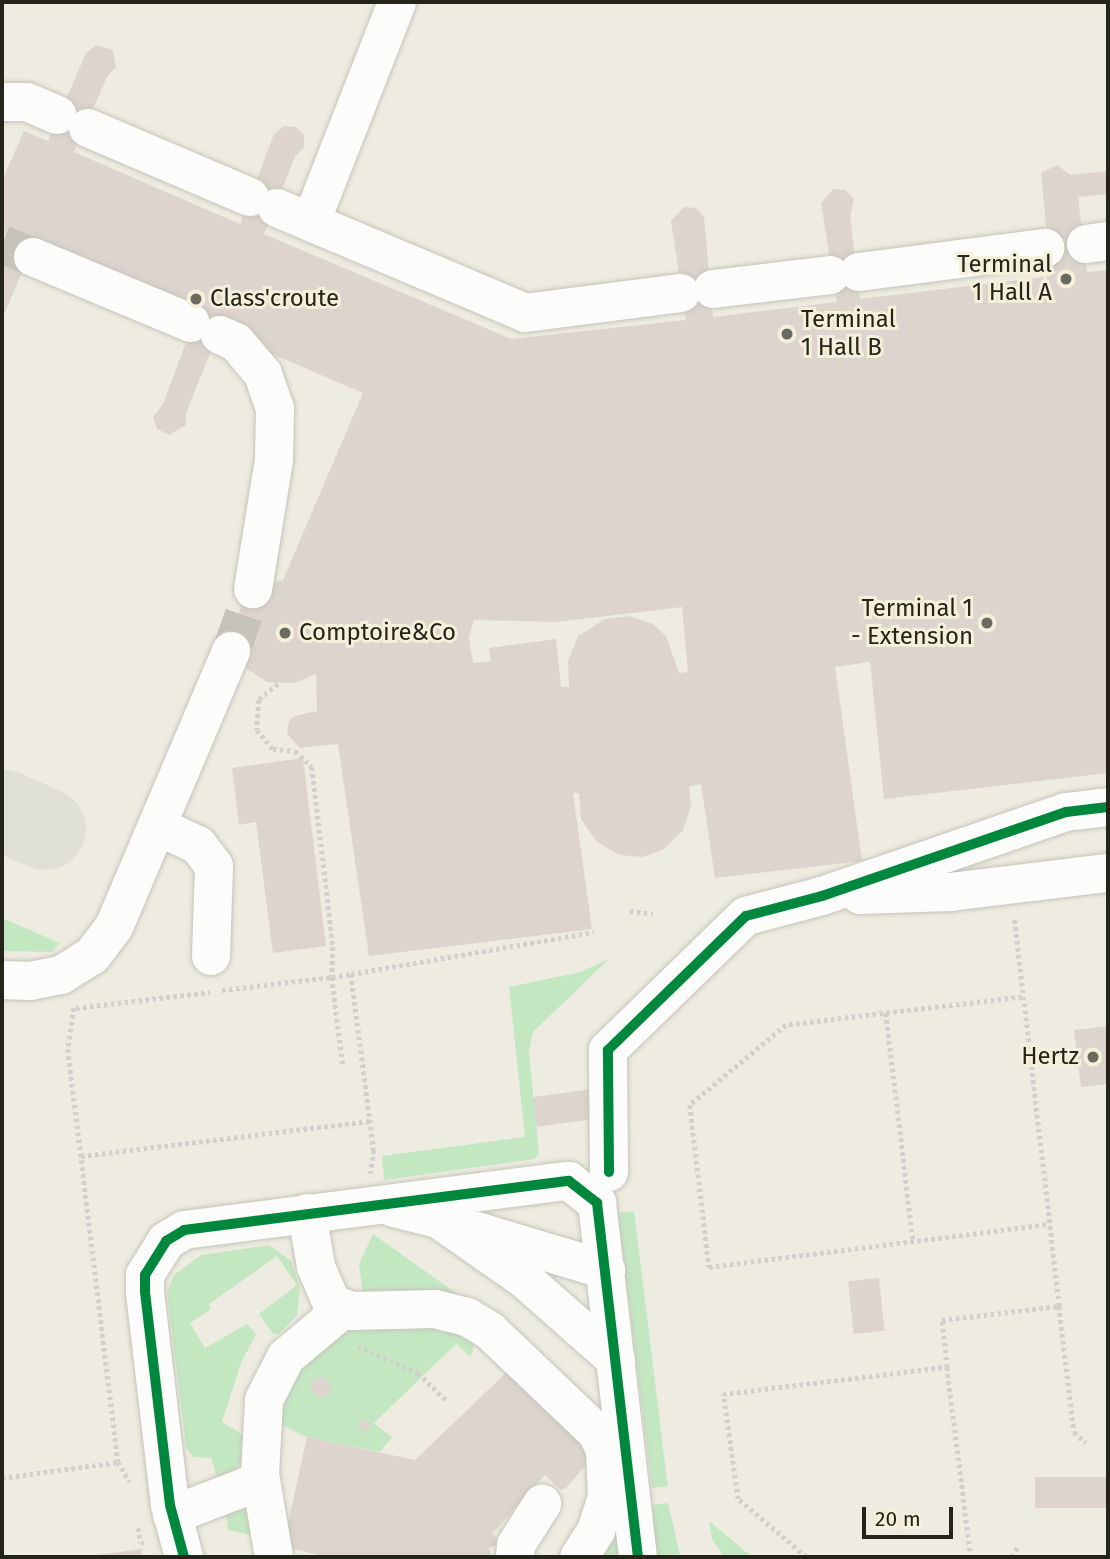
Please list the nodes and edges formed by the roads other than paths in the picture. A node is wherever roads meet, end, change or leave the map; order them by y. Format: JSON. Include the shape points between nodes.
{"nodes":[{"id":1,"x":397,"y":2,"type":"edge"},
{"id":2,"x":2,"y":102,"type":"edge"},
{"id":3,"x":279,"y":209,"type":"junction"},
{"id":4,"x":1045,"y":248,"type":"dead end"},
{"id":5,"x":33,"y":257,"type":"tunnel mouth"},
{"id":6,"x":253,"y":589,"type":"tunnel mouth"},
{"id":7,"x":231,"y":651,"type":"tunnel mouth"},
{"id":8,"x":1108,"y":807,"type":"edge"},
{"id":9,"x":157,"y":826,"type":"junction"},
{"id":10,"x":1108,"y":873,"type":"edge"},
{"id":11,"x":822,"y":896,"type":"junction"},
{"id":12,"x":211,"y":956,"type":"dead end"},
{"id":13,"x":2,"y":980,"type":"edge"},
{"id":14,"x":609,"y":1172,"type":"dead end"},
{"id":15,"x":374,"y":1204,"type":"junction"},
{"id":16,"x":307,"y":1213,"type":"junction"},
{"id":17,"x":438,"y":1219,"type":"junction"},
{"id":18,"x":606,"y":1270,"type":"junction"},
{"id":19,"x":523,"y":1278,"type":"junction"},
{"id":20,"x":342,"y":1310,"type":"junction"},
{"id":21,"x":616,"y":1360,"type":"junction"},
{"id":22,"x":621,"y":1400,"type":"junction"},
{"id":23,"x":261,"y":1481,"type":"junction"},
{"id":24,"x":542,"y":1504,"type":"dead end"},
{"id":25,"x":172,"y":1515,"type":"junction"},
{"id":26,"x":184,"y":1557,"type":"edge"},
{"id":27,"x":274,"y":1557,"type":"edge"},
{"id":28,"x":515,"y":1557,"type":"edge"},
{"id":29,"x":579,"y":1557,"type":"edge"},
{"id":30,"x":638,"y":1557,"type":"edge"}],
"edges":[{"from":1,"to":3,"type":"street"},
{"from":2,"to":3,"type":"street","via":[[27,103]]},
{"from":3,"to":4,"type":"street","via":[[525,313]]},
{"from":5,"to":6,"type":"street","via":[[236,342],[263,374],[275,408],[274,460]]},
{"from":7,"to":9,"type":"street"},
{"from":8,"to":11,"type":"street","via":[[1066,812]]},
{"from":9,"to":12,"type":"street","via":[[198,845],[214,866]]},
{"from":9,"to":13,"type":"street","via":[[114,928],[92,956],[61,975]]},
{"from":10,"to":11,"type":"street","via":[[950,892]]},
{"from":11,"to":14,"type":"street","via":[[746,916],[608,1050]]},
{"from":15,"to":16,"type":"street"},
{"from":15,"to":17,"type":"street"},
{"from":15,"to":18,"type":"street","via":[[569,1181],[597,1203]]},
{"from":16,"to":20,"type":"street","via":[[323,1292]]},
{"from":16,"to":25,"type":"street","via":[[184,1230],[166,1241],[153,1257],[145,1291]]},
{"from":17,"to":18,"type":"street","via":[[524,1222]]},
{"from":17,"to":19,"type":"street"},
{"from":17,"to":22,"type":"street"},
{"from":18,"to":19,"type":"street"},
{"from":18,"to":21,"type":"street"},
{"from":19,"to":21,"type":"street"},
{"from":20,"to":23,"type":"street","via":[[286,1357],[275,1375],[264,1399],[258,1450]]},
{"from":20,"to":29,"type":"street","via":[[435,1309],[467,1317],[503,1343],[602,1439],[603,1515]]},
{"from":21,"to":22,"type":"street"},
{"from":22,"to":30,"type":"street"},
{"from":23,"to":25,"type":"street"},
{"from":23,"to":27,"type":"street"},
{"from":24,"to":28,"type":"street","via":[[516,1545]]},
{"from":25,"to":26,"type":"street"}]}
